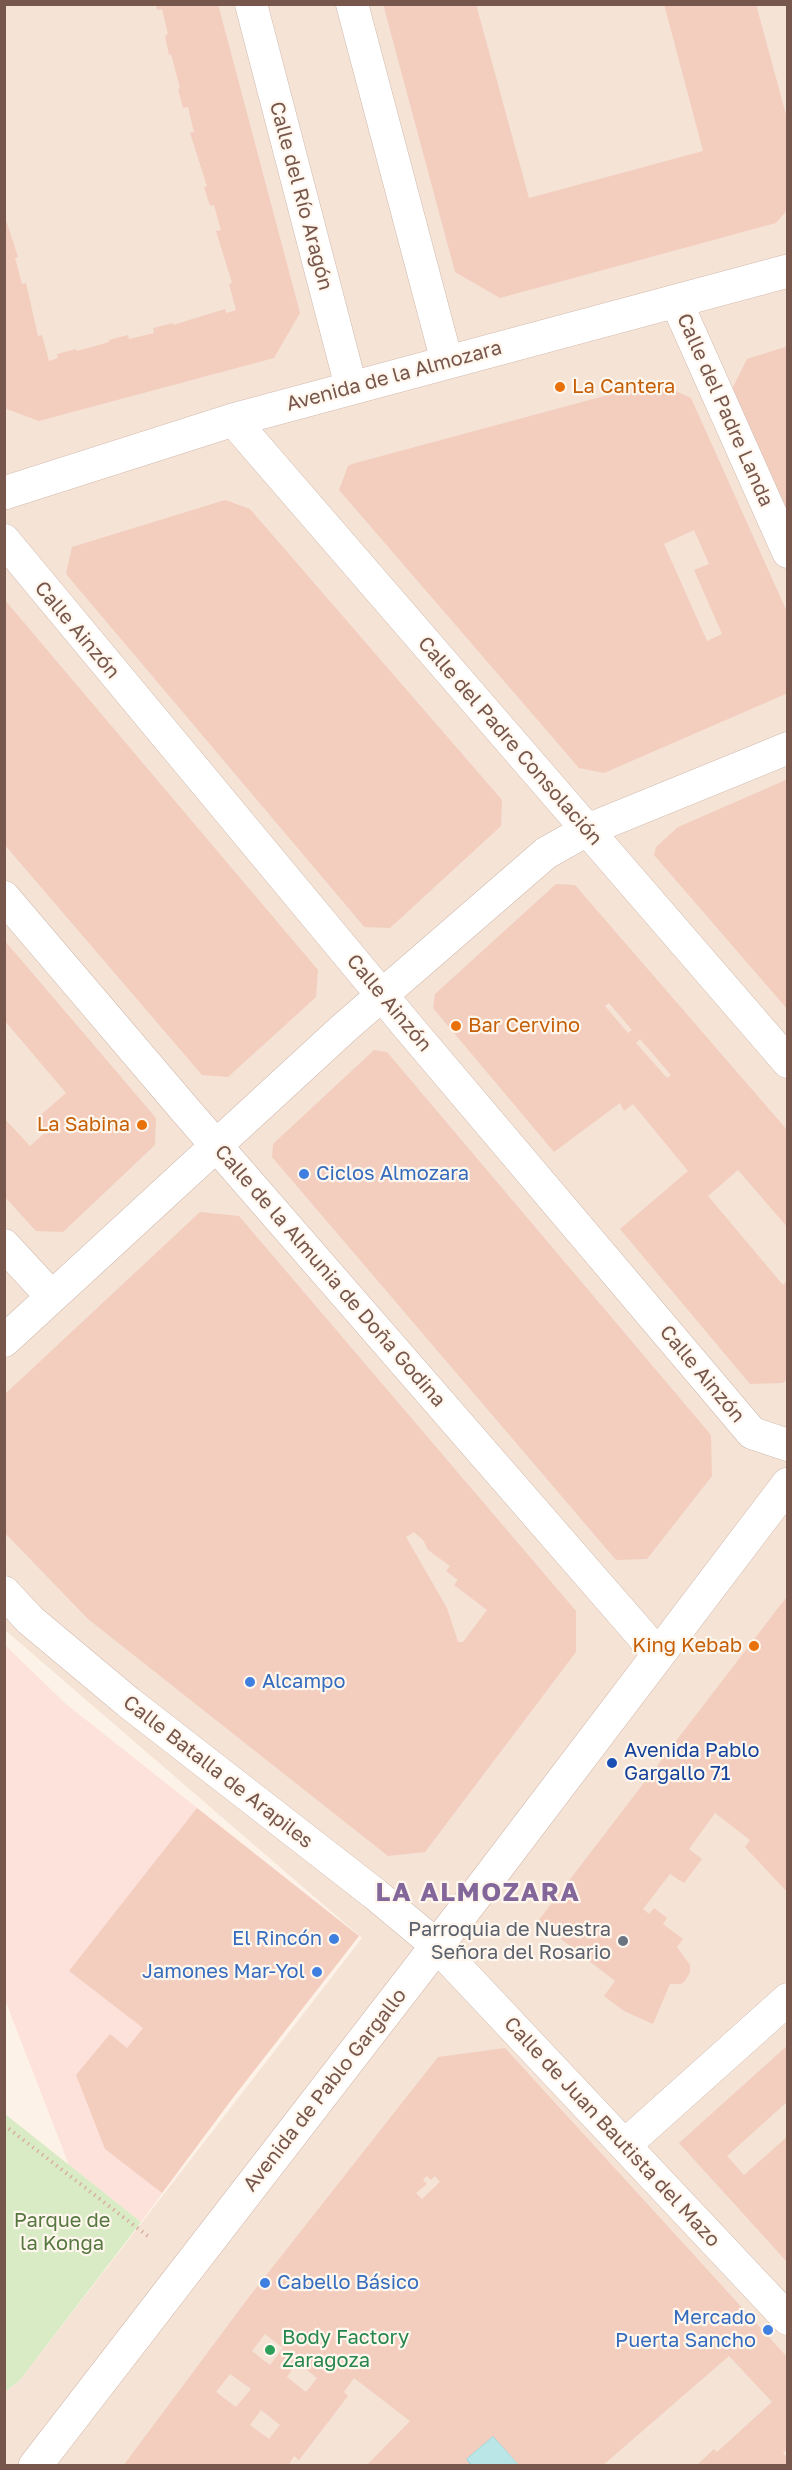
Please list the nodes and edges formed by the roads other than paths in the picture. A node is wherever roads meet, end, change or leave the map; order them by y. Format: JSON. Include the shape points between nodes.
{"nodes":[{"id":1,"x":251,"y":4,"type":"edge"},
{"id":2,"x":352,"y":4,"type":"edge"},
{"id":3,"x":788,"y":271,"type":"edge"},
{"id":4,"x":676,"y":301,"type":"junction"},
{"id":5,"x":447,"y":362,"type":"junction"},
{"id":6,"x":351,"y":387,"type":"junction"},
{"id":7,"x":233,"y":420,"type":"junction"},
{"id":8,"x":4,"y":494,"type":"edge"},
{"id":9,"x":4,"y":540,"type":"edge"},
{"id":10,"x":788,"y":552,"type":"edge"},
{"id":11,"x":788,"y":748,"type":"edge"},
{"id":12,"x":587,"y":830,"type":"junction"},
{"id":13,"x":4,"y":897,"type":"edge"},
{"id":14,"x":382,"y":994,"type":"junction"},
{"id":15,"x":788,"y":1062,"type":"edge"},
{"id":16,"x":216,"y":1145,"type":"junction"},
{"id":17,"x":4,"y":1245,"type":"edge"},
{"id":18,"x":51,"y":1296,"type":"junction"},
{"id":19,"x":4,"y":1341,"type":"edge"},
{"id":20,"x":788,"y":1445,"type":"edge"},
{"id":21,"x":788,"y":1484,"type":"edge"},
{"id":22,"x":4,"y":1592,"type":"edge"},
{"id":23,"x":658,"y":1654,"type":"junction"},
{"id":24,"x":436,"y":1945,"type":"junction"},
{"id":25,"x":788,"y":1999,"type":"edge"},
{"id":26,"x":625,"y":2145,"type":"junction"},
{"id":27,"x":788,"y":2319,"type":"edge"},
{"id":28,"x":35,"y":2466,"type":"edge"}],
"edges":[{"from":1,"to":6,"type":"street","name":"Calle del Río Aragón"},
{"from":2,"to":5,"type":"street"},
{"from":3,"to":4,"type":"street","name":"Avenida de la Almozara"},
{"from":4,"to":5,"type":"street","name":"Avenida de la Almozara"},
{"from":4,"to":10,"type":"street","name":"Calle del Padre Landa"},
{"from":5,"to":6,"type":"street","name":"Avenida de la Almozara"},
{"from":6,"to":7,"type":"street","name":"Avenida de la Almozara"},
{"from":7,"to":8,"type":"street","name":"Avenida de la Almozara"},
{"from":7,"to":12,"type":"street","name":"Calle del Padre Consolación"},
{"from":9,"to":14,"type":"street","name":"Calle Ainzón"},
{"from":11,"to":12,"type":"street"},
{"from":12,"to":14,"type":"street","via":[[546,853]]},
{"from":12,"to":15,"type":"street","name":"Calle del Padre Consolación"},
{"from":13,"to":16,"type":"street","name":"Calle de la Almunia de Doña Godina"},
{"from":14,"to":16,"type":"street"},
{"from":14,"to":20,"type":"street","name":"Calle Ainzón","via":[[752,1433]]},
{"from":16,"to":18,"type":"street"},
{"from":16,"to":23,"type":"street","name":"Calle de la Almunia de Doña Godina"},
{"from":17,"to":18,"type":"street"},
{"from":18,"to":19,"type":"street"},
{"from":21,"to":23,"type":"street","name":"Avenida de Pablo Gargallo"},
{"from":22,"to":24,"type":"street","name":"Calle Batalla de Arapiles","via":[[30,1620],[128,1702]]},
{"from":23,"to":24,"type":"street","name":"Avenida de Pablo Gargallo"},
{"from":24,"to":26,"type":"street","name":"Calle de Juan Bautista del Mazo"},
{"from":24,"to":28,"type":"street","name":"Avenida de Pablo Gargallo"},
{"from":25,"to":26,"type":"street"},
{"from":26,"to":27,"type":"street","name":"Calle de Juan Bautista del Mazo"}]}
